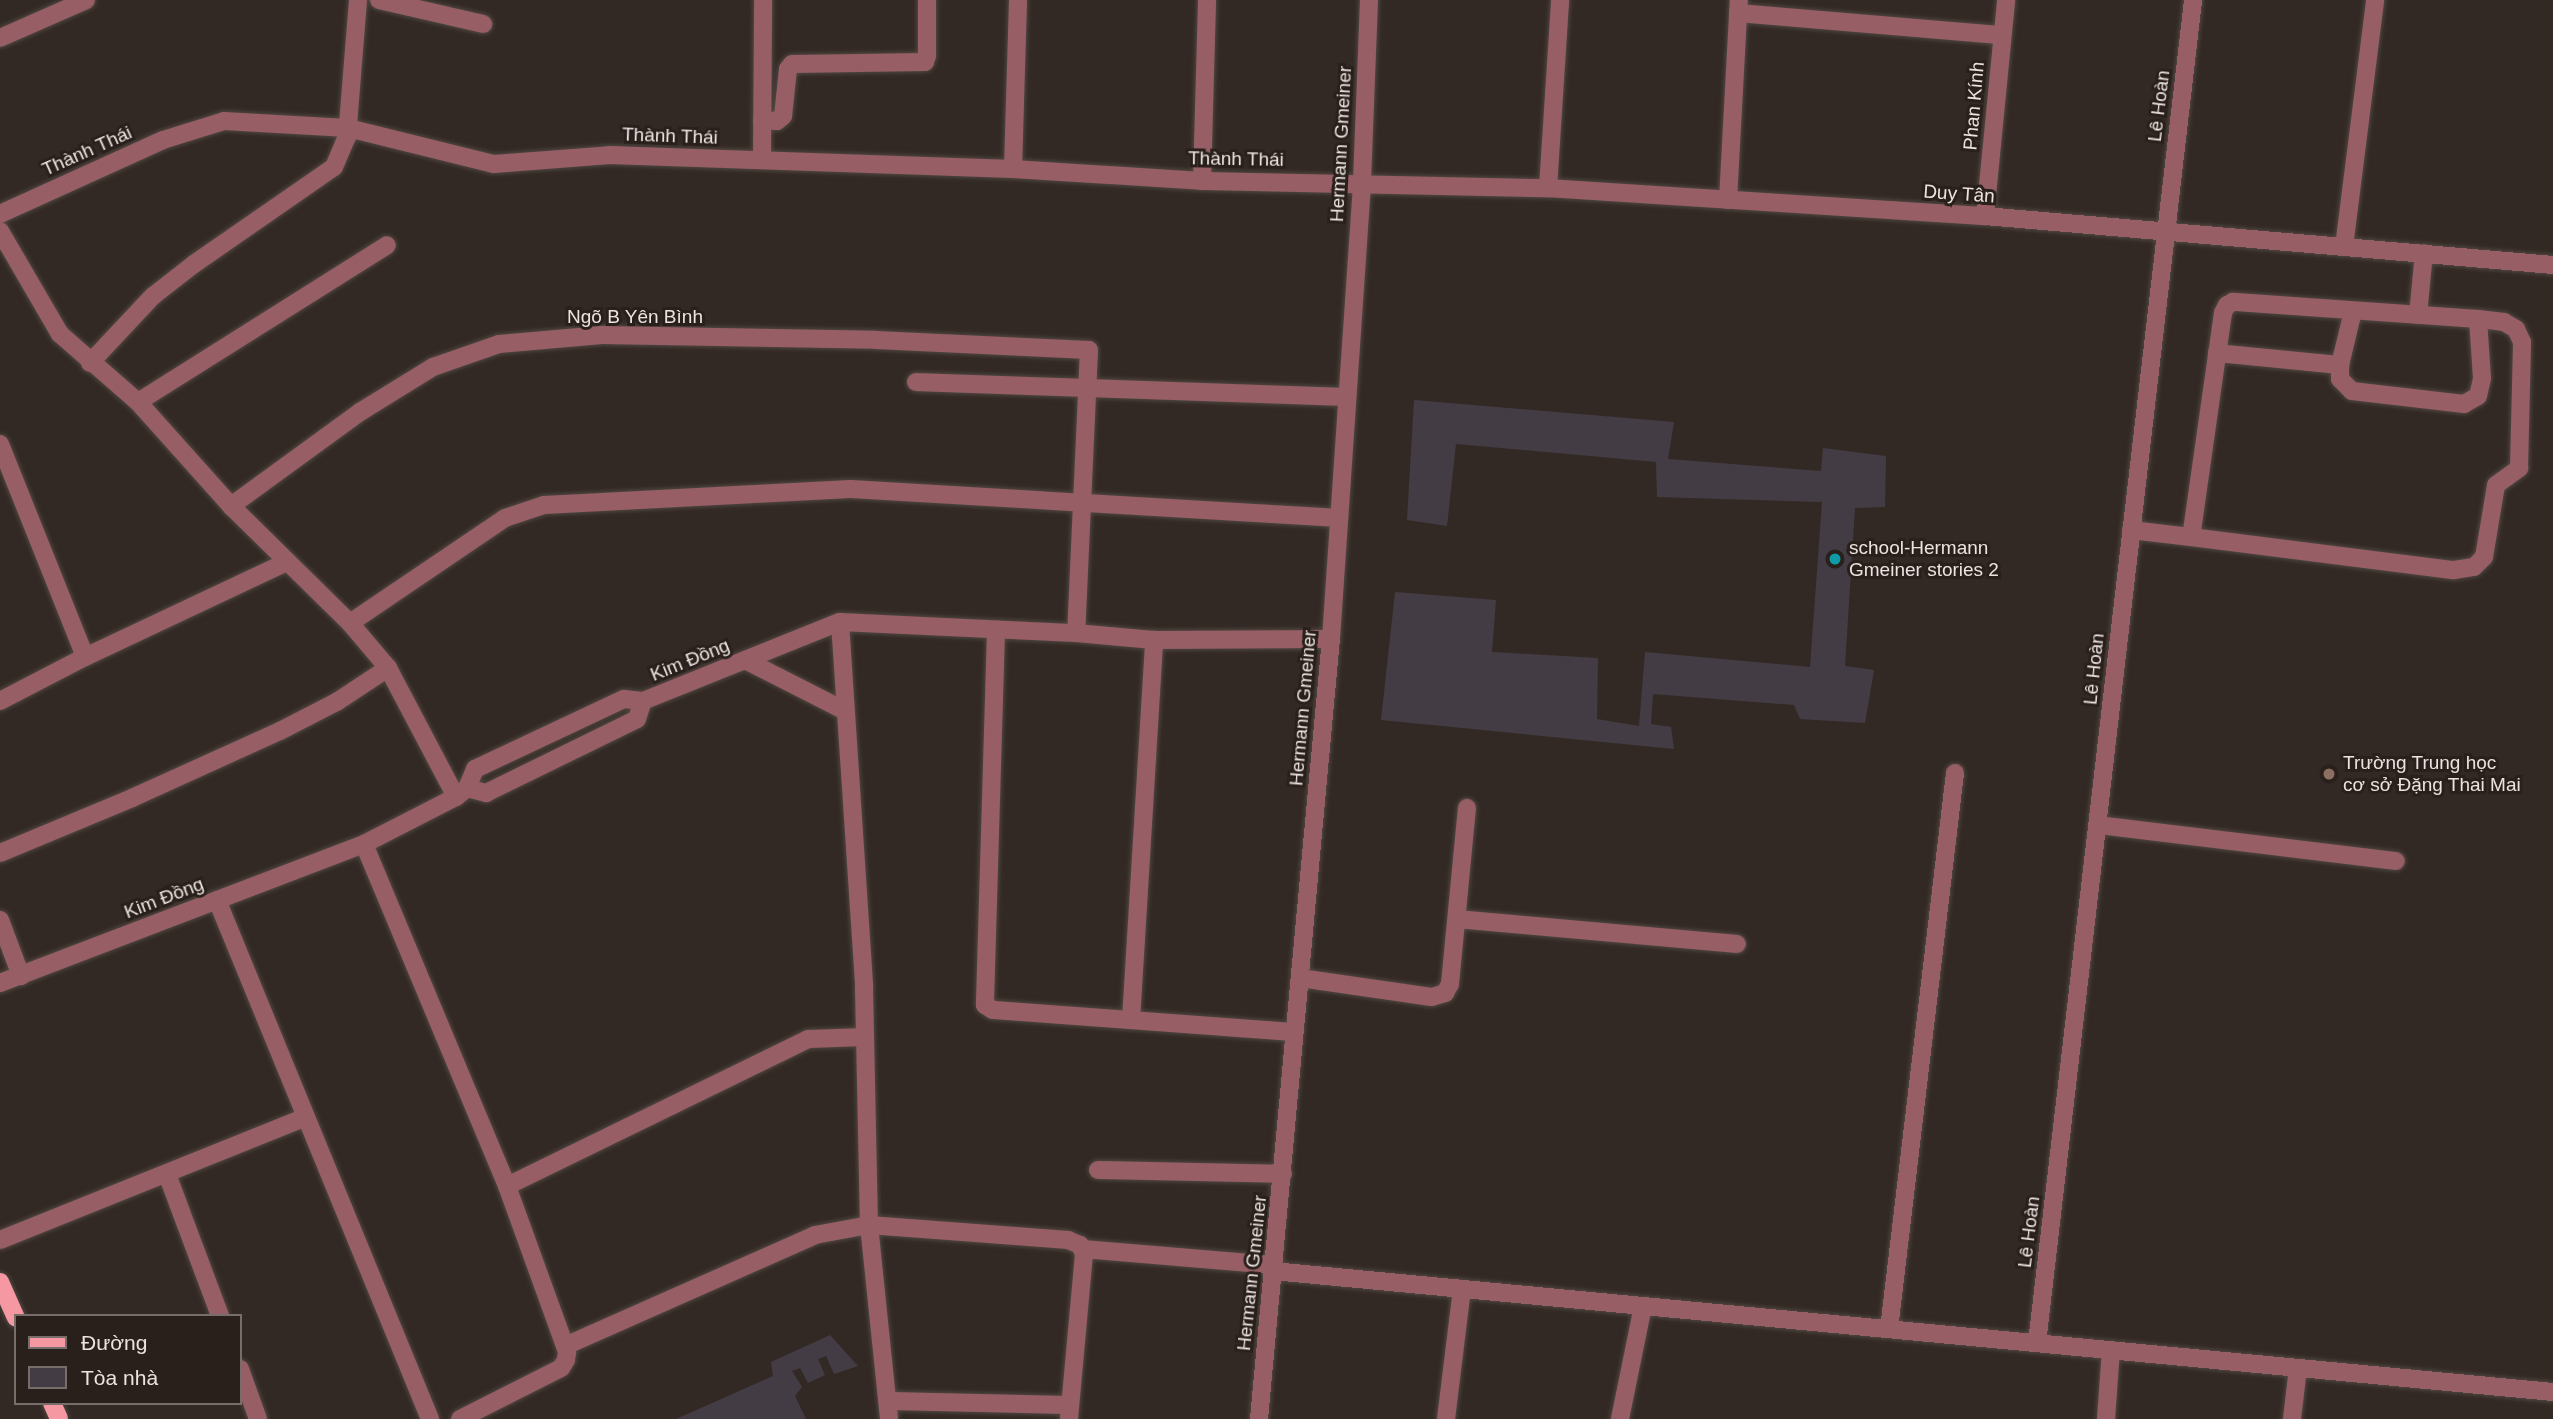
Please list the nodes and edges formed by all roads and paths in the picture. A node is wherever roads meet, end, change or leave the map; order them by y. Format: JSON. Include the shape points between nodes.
{"nodes":[{"id":1,"x":86,"y":0,"type":"edge"},
{"id":2,"x":358,"y":0,"type":"edge"},
{"id":3,"x":379,"y":0,"type":"edge"},
{"id":4,"x":763,"y":0,"type":"edge"},
{"id":5,"x":927,"y":0,"type":"edge"},
{"id":6,"x":1018,"y":0,"type":"edge"},
{"id":7,"x":1207,"y":0,"type":"edge"},
{"id":8,"x":1370,"y":0,"type":"edge"},
{"id":9,"x":1560,"y":0,"type":"edge"},
{"id":10,"x":2006,"y":0,"type":"edge"},
{"id":11,"x":2193,"y":0,"type":"edge"},
{"id":12,"x":2375,"y":0,"type":"edge"},
{"id":13,"x":1739,"y":7,"type":"edge"},
{"id":14,"x":483,"y":24,"type":"dead end"},
{"id":15,"x":2002,"y":35,"type":"junction"},
{"id":16,"x":0,"y":38,"type":"edge"},
{"id":17,"x":762,"y":120,"type":"junction"},
{"id":18,"x":348,"y":128,"type":"junction"},
{"id":19,"x":762,"y":160,"type":"junction"},
{"id":20,"x":1013,"y":169,"type":"junction"},
{"id":21,"x":1202,"y":181,"type":"junction"},
{"id":22,"x":1362,"y":183,"type":"junction"},
{"id":23,"x":1548,"y":188,"type":"junction"},
{"id":24,"x":1728,"y":200,"type":"junction"},
{"id":25,"x":0,"y":214,"type":"edge"},
{"id":26,"x":1985,"y":216,"type":"junction"},
{"id":27,"x":0,"y":231,"type":"edge"},
{"id":28,"x":2165,"y":233,"type":"junction"},
{"id":29,"x":387,"y":245,"type":"dead end"},
{"id":30,"x":2344,"y":247,"type":"junction"},
{"id":31,"x":2424,"y":253,"type":"junction"},
{"id":32,"x":2553,"y":264,"type":"edge"},
{"id":33,"x":2353,"y":311,"type":"junction"},
{"id":34,"x":2418,"y":315,"type":"junction"},
{"id":35,"x":2478,"y":319,"type":"junction"},
{"id":36,"x":2217,"y":352,"type":"junction"},
{"id":37,"x":90,"y":363,"type":"junction"},
{"id":38,"x":2340,"y":365,"type":"junction"},
{"id":39,"x":916,"y":382,"type":"dead end"},
{"id":40,"x":1088,"y":386,"type":"junction"},
{"id":41,"x":1345,"y":397,"type":"junction"},
{"id":42,"x":138,"y":402,"type":"junction"},
{"id":43,"x":0,"y":444,"type":"edge"},
{"id":44,"x":1082,"y":502,"type":"junction"},
{"id":45,"x":231,"y":506,"type":"junction"},
{"id":46,"x":1339,"y":518,"type":"junction"},
{"id":47,"x":2131,"y":530,"type":"junction"},
{"id":48,"x":2191,"y":537,"type":"junction"},
{"id":49,"x":287,"y":562,"type":"junction"},
{"id":50,"x":840,"y":622,"type":"junction"},
{"id":51,"x":350,"y":623,"type":"junction"},
{"id":52,"x":996,"y":631,"type":"junction"},
{"id":53,"x":1076,"y":632,"type":"junction"},
{"id":54,"x":1331,"y":639,"type":"junction"},
{"id":55,"x":1154,"y":640,"type":"junction"},
{"id":56,"x":85,"y":657,"type":"junction"},
{"id":57,"x":745,"y":660,"type":"junction"},
{"id":58,"x":388,"y":668,"type":"junction"},
{"id":59,"x":0,"y":701,"type":"edge"},
{"id":60,"x":643,"y":701,"type":"junction"},
{"id":61,"x":845,"y":711,"type":"junction"},
{"id":62,"x":533,"y":741,"type":"junction"},
{"id":63,"x":545,"y":765,"type":"junction"},
{"id":64,"x":1955,"y":773,"type":"dead end"},
{"id":65,"x":461,"y":792,"type":"junction"},
{"id":66,"x":1467,"y":808,"type":"dead end"},
{"id":67,"x":2098,"y":825,"type":"junction"},
{"id":68,"x":364,"y":844,"type":"junction"},
{"id":69,"x":0,"y":853,"type":"edge"},
{"id":70,"x":2396,"y":861,"type":"dead end"},
{"id":71,"x":217,"y":900,"type":"junction"},
{"id":72,"x":1457,"y":919,"type":"junction"},
{"id":73,"x":0,"y":920,"type":"edge"},
{"id":74,"x":1737,"y":944,"type":"dead end"},
{"id":75,"x":21,"y":976,"type":"junction"},
{"id":76,"x":1300,"y":978,"type":"junction"},
{"id":77,"x":0,"y":984,"type":"edge"},
{"id":78,"x":1131,"y":1020,"type":"junction"},
{"id":79,"x":1294,"y":1032,"type":"junction"},
{"id":80,"x":865,"y":1037,"type":"junction"},
{"id":81,"x":304,"y":1118,"type":"junction"},
{"id":82,"x":1098,"y":1170,"type":"dead end"},
{"id":83,"x":167,"y":1174,"type":"junction"},
{"id":84,"x":1283,"y":1174,"type":"junction"},
{"id":85,"x":507,"y":1186,"type":"junction"},
{"id":86,"x":869,"y":1225,"type":"junction"},
{"id":87,"x":0,"y":1240,"type":"edge"},
{"id":88,"x":1083,"y":1250,"type":"junction"},
{"id":89,"x":1273,"y":1268,"type":"junction"},
{"id":90,"x":0,"y":1282,"type":"edge"},
{"id":91,"x":1462,"y":1289,"type":"junction"},
{"id":92,"x":1643,"y":1306,"type":"junction"},
{"id":93,"x":14,"y":1314,"type":"edge"},
{"id":94,"x":219,"y":1314,"type":"edge"},
{"id":95,"x":1889,"y":1329,"type":"junction"},
{"id":96,"x":2037,"y":1343,"type":"junction"},
{"id":97,"x":565,"y":1346,"type":"junction"},
{"id":98,"x":2111,"y":1350,"type":"junction"},
{"id":99,"x":2298,"y":1368,"type":"junction"},
{"id":100,"x":242,"y":1375,"type":"edge"},
{"id":101,"x":2553,"y":1392,"type":"edge"},
{"id":102,"x":888,"y":1401,"type":"junction"},
{"id":103,"x":1070,"y":1412,"type":"edge"},
{"id":104,"x":258,"y":1419,"type":"edge"},
{"id":105,"x":430,"y":1419,"type":"edge"},
{"id":106,"x":460,"y":1419,"type":"edge"},
{"id":107,"x":889,"y":1419,"type":"edge"},
{"id":108,"x":1259,"y":1419,"type":"edge"},
{"id":109,"x":1446,"y":1419,"type":"edge"},
{"id":110,"x":1620,"y":1419,"type":"edge"},
{"id":111,"x":2105,"y":1419,"type":"edge"},
{"id":112,"x":2292,"y":1419,"type":"edge"}],
"edges":[{"from":1,"to":16,"type":"street"},
{"from":2,"to":18,"type":"street"},
{"from":3,"to":14,"type":"street"},
{"from":4,"to":17,"type":"street"},
{"from":5,"to":17,"type":"street","via":[[925,62],[792,64],[783,116],[777,121]]},
{"from":6,"to":20,"type":"street"},
{"from":7,"to":21,"type":"street"},
{"from":8,"to":22,"type":"street","name":"Hermann Gmeiner"},
{"from":9,"to":23,"type":"street"},
{"from":10,"to":15,"type":"street","name":"Phan Kính"},
{"from":11,"to":28,"type":"street","name":"Lê Hoàn"},
{"from":12,"to":30,"type":"street"},
{"from":13,"to":15,"type":"street"},
{"from":13,"to":24,"type":"street"},
{"from":15,"to":26,"type":"street","name":"Phan Kính"},
{"from":17,"to":19,"type":"street"},
{"from":18,"to":19,"type":"street","name":"Thành Thái","via":[[494,164],[610,155]]},
{"from":18,"to":25,"type":"street","name":"Thành Thái","via":[[224,121],[163,140]]},
{"from":18,"to":37,"type":"street","via":[[345,147],[334,167],[153,296]]},
{"from":19,"to":20,"type":"street","name":"Thành Thái"},
{"from":20,"to":21,"type":"street","name":"Thành Thái"},
{"from":21,"to":22,"type":"street","name":"Thành Thái"},
{"from":22,"to":23,"type":"street","name":"Duy Tân"},
{"from":22,"to":41,"type":"street","name":"Hermann Gmeiner"},
{"from":23,"to":24,"type":"street","name":"Duy Tân"},
{"from":24,"to":26,"type":"street","name":"Duy Tân"},
{"from":26,"to":28,"type":"street","name":"Duy Tân"},
{"from":27,"to":37,"type":"street","via":[[60,334]]},
{"from":28,"to":30,"type":"street","name":"Duy Tân"},
{"from":28,"to":47,"type":"street","name":"Lê Hoàn"},
{"from":29,"to":42,"type":"street"},
{"from":30,"to":31,"type":"street","name":"Duy Tân"},
{"from":31,"to":32,"type":"street","name":"Duy Tân"},
{"from":31,"to":34,"type":"street"},
{"from":33,"to":34,"type":"street"},
{"from":33,"to":36,"type":"street","via":[[2233,302],[2223,313]]},
{"from":33,"to":38,"type":"street"},
{"from":34,"to":35,"type":"street"},
{"from":35,"to":38,"type":"street","via":[[2482,378],[2478,396],[2464,404],[2352,391],[2340,379]]},
{"from":35,"to":48,"type":"street","via":[[2516,328],[2522,342],[2519,468],[2496,485],[2484,557],[2474,567],[2454,570]]},
{"from":36,"to":38,"type":"street"},
{"from":36,"to":48,"type":"street"},
{"from":37,"to":42,"type":"street"},
{"from":39,"to":40,"type":"street"},
{"from":40,"to":41,"type":"street"},
{"from":40,"to":44,"type":"street"},
{"from":40,"to":45,"type":"street","name":"Ngõ B Yên Bình","via":[[1089,350],[603,335],[499,344],[433,367],[360,412]]},
{"from":41,"to":46,"type":"street","name":"Hermann Gmeiner"},
{"from":42,"to":45,"type":"street"},
{"from":43,"to":56,"type":"street"},
{"from":44,"to":46,"type":"street"},
{"from":44,"to":51,"type":"street","via":[[851,489],[544,505],[505,518]]},
{"from":44,"to":53,"type":"street"},
{"from":45,"to":49,"type":"street"},
{"from":46,"to":54,"type":"street","name":"Hermann Gmeiner"},
{"from":47,"to":48,"type":"street"},
{"from":47,"to":67,"type":"street","name":"Lê Hoàn"},
{"from":49,"to":51,"type":"street"},
{"from":49,"to":56,"type":"street"},
{"from":50,"to":52,"type":"street","name":"Kim Đồng"},
{"from":50,"to":57,"type":"street","name":"Kim Đồng"},
{"from":50,"to":61,"type":"street"},
{"from":51,"to":58,"type":"street"},
{"from":52,"to":53,"type":"street","name":"Kim Đồng"},
{"from":52,"to":78,"type":"street","via":[[985,1005],[993,1010]]},
{"from":53,"to":55,"type":"street","name":"Kim Đồng"},
{"from":54,"to":55,"type":"street","name":"Kim Đồng"},
{"from":54,"to":76,"type":"street","name":"Hermann Gmeiner"},
{"from":55,"to":78,"type":"street"},
{"from":56,"to":59,"type":"street"},
{"from":57,"to":60,"type":"street","name":"Kim Đồng"},
{"from":57,"to":61,"type":"street"},
{"from":58,"to":65,"type":"street"},
{"from":58,"to":69,"type":"street","via":[[280,731]]},
{"from":60,"to":62,"type":"street","via":[[624,699]]},
{"from":60,"to":63,"type":"street","name":"Kim Đồng","via":[[637,719]]},
{"from":61,"to":80,"type":"street"},
{"from":62,"to":63,"type":"street"},
{"from":62,"to":65,"type":"street","via":[[475,769]]},
{"from":63,"to":65,"type":"street","name":"Kim Đồng","via":[[486,793]]},
{"from":64,"to":95,"type":"street"},
{"from":65,"to":68,"type":"street","name":"Kim Đồng"},
{"from":66,"to":72,"type":"street"},
{"from":67,"to":70,"type":"street"},
{"from":67,"to":96,"type":"street","name":"Lê Hoàn"},
{"from":68,"to":71,"type":"street","name":"Kim Đồng"},
{"from":68,"to":85,"type":"street"},
{"from":71,"to":75,"type":"street","name":"Kim Đồng"},
{"from":71,"to":81,"type":"street"},
{"from":72,"to":74,"type":"street"},
{"from":72,"to":76,"type":"street","via":[[1450,984],[1440,996]]},
{"from":73,"to":75,"type":"street"},
{"from":75,"to":77,"type":"street","name":"Kim Đồng"},
{"from":76,"to":79,"type":"street","name":"Hermann Gmeiner"},
{"from":78,"to":79,"type":"street"},
{"from":79,"to":84,"type":"street","name":"Hermann Gmeiner"},
{"from":80,"to":85,"type":"street","via":[[809,1040]]},
{"from":80,"to":86,"type":"street"},
{"from":81,"to":83,"type":"street"},
{"from":81,"to":105,"type":"street"},
{"from":82,"to":84,"type":"street"},
{"from":83,"to":87,"type":"street"},
{"from":83,"to":94,"type":"street"},
{"from":84,"to":89,"type":"street","name":"Hermann Gmeiner"},
{"from":85,"to":97,"type":"street"},
{"from":86,"to":88,"type":"street","via":[[1068,1240]]},
{"from":86,"to":97,"type":"street","via":[[815,1235]]},
{"from":86,"to":102,"type":"street"},
{"from":88,"to":89,"type":"street"},
{"from":88,"to":103,"type":"street"},
{"from":89,"to":91,"type":"street"},
{"from":89,"to":108,"type":"street","name":"Hermann Gmeiner"},
{"from":90,"to":93,"type":"main road"},
{"from":91,"to":92,"type":"street"},
{"from":91,"to":109,"type":"street"},
{"from":92,"to":95,"type":"street"},
{"from":92,"to":110,"type":"street"},
{"from":95,"to":96,"type":"street"},
{"from":96,"to":98,"type":"street"},
{"from":97,"to":106,"type":"street","via":[[561,1368]]},
{"from":98,"to":99,"type":"street"},
{"from":98,"to":111,"type":"street"},
{"from":99,"to":101,"type":"street"},
{"from":99,"to":112,"type":"street"},
{"from":100,"to":104,"type":"street"},
{"from":102,"to":103,"type":"street"},
{"from":102,"to":107,"type":"street"}]}
